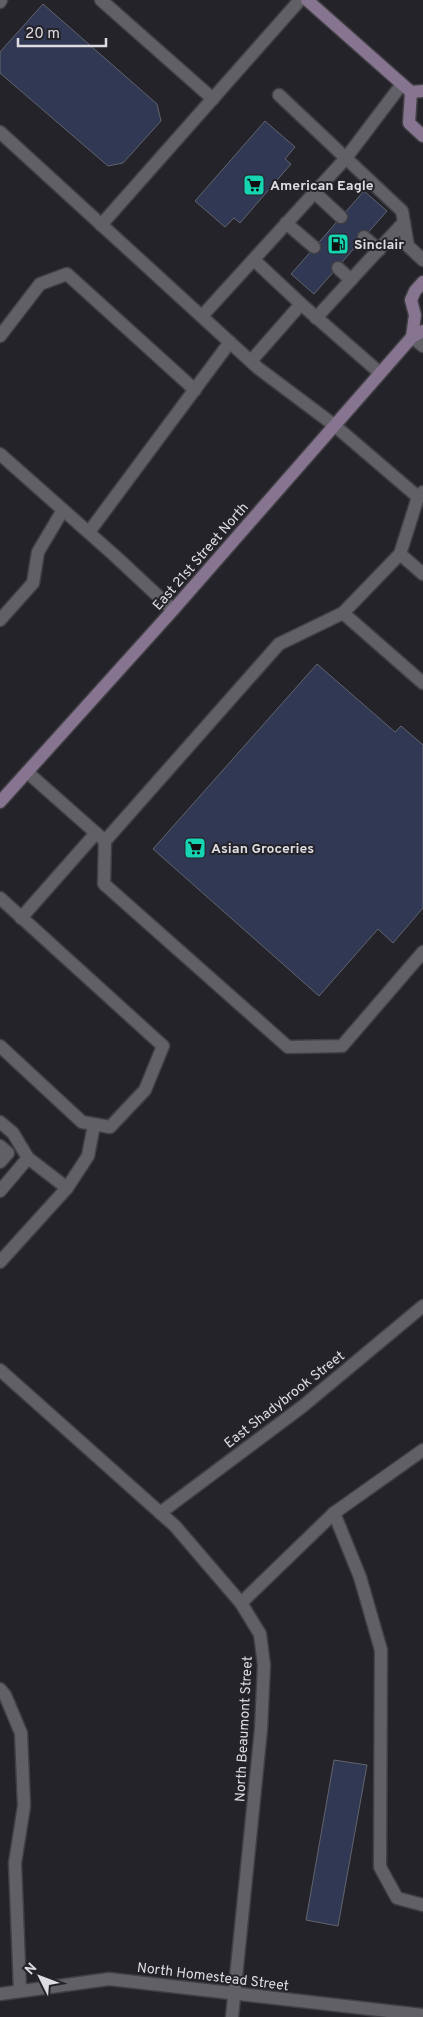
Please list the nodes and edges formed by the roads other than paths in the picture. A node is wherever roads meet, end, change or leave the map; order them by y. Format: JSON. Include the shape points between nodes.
{"nodes":[{"id":1,"x":101,"y":0,"type":"edge"},
{"id":2,"x":300,"y":0,"type":"edge"},
{"id":3,"x":307,"y":0,"type":"edge"},
{"id":4,"x":412,"y":89,"type":"edge"},
{"id":5,"x":279,"y":95,"type":"dead end"},
{"id":6,"x":213,"y":99,"type":"junction"},
{"id":7,"x":0,"y":132,"type":"edge"},
{"id":8,"x":423,"y":136,"type":"edge"},
{"id":9,"x":346,"y":158,"type":"junction"},
{"id":10,"x":314,"y":192,"type":"junction"},
{"id":11,"x":341,"y":217,"type":"dead end"},
{"id":12,"x":404,"y":222,"type":"junction"},
{"id":13,"x":286,"y":223,"type":"junction"},
{"id":14,"x":101,"y":225,"type":"junction"},
{"id":15,"x":364,"y":237,"type":"dead end"},
{"id":16,"x":314,"y":247,"type":"dead end"},
{"id":17,"x":379,"y":250,"type":"junction"},
{"id":18,"x":254,"y":260,"type":"junction"},
{"id":19,"x":423,"y":260,"type":"edge"},
{"id":20,"x":338,"y":268,"type":"dead end"},
{"id":21,"x":351,"y":280,"type":"junction"},
{"id":22,"x":423,"y":282,"type":"edge"},
{"id":23,"x":301,"y":304,"type":"junction"},
{"id":24,"x":202,"y":316,"type":"junction"},
{"id":25,"x":316,"y":318,"type":"junction"},
{"id":26,"x":417,"y":334,"type":"edge"},
{"id":27,"x":0,"y":336,"type":"edge"},
{"id":28,"x":230,"y":342,"type":"junction"},
{"id":29,"x":423,"y":346,"type":"edge"},
{"id":30,"x":251,"y":361,"type":"junction"},
{"id":31,"x":380,"y":373,"type":"junction"},
{"id":32,"x":195,"y":390,"type":"junction"},
{"id":33,"x":334,"y":425,"type":"junction"},
{"id":34,"x":0,"y":454,"type":"edge"},
{"id":35,"x":420,"y":494,"type":"edge"},
{"id":36,"x":63,"y":510,"type":"junction"},
{"id":37,"x":89,"y":532,"type":"junction"},
{"id":38,"x":400,"y":554,"type":"junction"},
{"id":39,"x":423,"y":574,"type":"edge"},
{"id":40,"x":172,"y":610,"type":"junction"},
{"id":41,"x":343,"y":613,"type":"junction"},
{"id":42,"x":0,"y":620,"type":"edge"},
{"id":43,"x":423,"y":683,"type":"edge"},
{"id":44,"x":27,"y":772,"type":"junction"},
{"id":45,"x":0,"y":802,"type":"edge"},
{"id":46,"x":100,"y":837,"type":"junction"},
{"id":47,"x":0,"y":898,"type":"edge"},
{"id":48,"x":21,"y":918,"type":"junction"},
{"id":49,"x":423,"y":952,"type":"edge"},
{"id":50,"x":0,"y":1046,"type":"edge"},
{"id":51,"x":0,"y":1122,"type":"edge"},
{"id":52,"x":94,"y":1124,"type":"junction"},
{"id":53,"x":0,"y":1146,"type":"edge"},
{"id":54,"x":28,"y":1158,"type":"junction"},
{"id":55,"x":0,"y":1162,"type":"edge"},
{"id":56,"x":67,"y":1188,"type":"junction"},
{"id":57,"x":0,"y":1191,"type":"edge"},
{"id":58,"x":0,"y":1262,"type":"edge"},
{"id":59,"x":423,"y":1306,"type":"edge"},
{"id":60,"x":0,"y":1370,"type":"edge"},
{"id":61,"x":423,"y":1450,"type":"edge"},
{"id":62,"x":334,"y":1512,"type":"junction"},
{"id":63,"x":160,"y":1513,"type":"junction"},
{"id":64,"x":241,"y":1603,"type":"junction"},
{"id":65,"x":0,"y":1689,"type":"edge"},
{"id":66,"x":423,"y":1905,"type":"edge"},
{"id":67,"x":20,"y":1991,"type":"junction"},
{"id":68,"x":0,"y":1994,"type":"edge"},
{"id":69,"x":234,"y":1994,"type":"junction"},
{"id":70,"x":423,"y":2014,"type":"edge"},
{"id":71,"x":232,"y":2017,"type":"edge"}],
"edges":[{"from":1,"to":6,"type":"street"},
{"from":2,"to":6,"type":"street"},
{"from":3,"to":4,"type":"main road"},
{"from":4,"to":8,"type":"main road","via":[[409,123]]},
{"from":4,"to":9,"type":"street"},
{"from":5,"to":9,"type":"street"},
{"from":6,"to":14,"type":"street"},
{"from":7,"to":14,"type":"street"},
{"from":9,"to":10,"type":"street"},
{"from":9,"to":12,"type":"street","via":[[402,211]]},
{"from":10,"to":11,"type":"street"},
{"from":10,"to":13,"type":"street"},
{"from":12,"to":17,"type":"street"},
{"from":12,"to":19,"type":"street","via":[[408,246]]},
{"from":13,"to":16,"type":"street"},
{"from":13,"to":18,"type":"street"},
{"from":14,"to":24,"type":"street"},
{"from":15,"to":17,"type":"street"},
{"from":17,"to":21,"type":"street"},
{"from":18,"to":23,"type":"street"},
{"from":18,"to":24,"type":"street"},
{"from":20,"to":21,"type":"street"},
{"from":21,"to":25,"type":"street"},
{"from":22,"to":26,"type":"main road","via":[[411,300]]},
{"from":23,"to":25,"type":"street"},
{"from":23,"to":30,"type":"street"},
{"from":24,"to":28,"type":"street"},
{"from":25,"to":31,"type":"street"},
{"from":26,"to":29,"type":"street"},
{"from":26,"to":31,"type":"main road","name":"East 21st Street North"},
{"from":27,"to":32,"type":"street","via":[[40,284],[66,274]]},
{"from":28,"to":30,"type":"street"},
{"from":28,"to":32,"type":"street"},
{"from":30,"to":33,"type":"street"},
{"from":31,"to":33,"type":"main road","name":"East 21st Street North"},
{"from":32,"to":37,"type":"street"},
{"from":33,"to":35,"type":"street"},
{"from":33,"to":40,"type":"main road","name":"East 21st Street North"},
{"from":34,"to":36,"type":"street"},
{"from":35,"to":38,"type":"street"},
{"from":36,"to":37,"type":"street"},
{"from":36,"to":42,"type":"street","via":[[38,552],[33,583]]},
{"from":37,"to":40,"type":"street"},
{"from":38,"to":39,"type":"street"},
{"from":38,"to":41,"type":"street"},
{"from":40,"to":44,"type":"main road","name":"East 21st Street North"},
{"from":41,"to":43,"type":"street"},
{"from":41,"to":46,"type":"street","via":[[279,644]]},
{"from":44,"to":45,"type":"main road","name":"East 21st Street North"},
{"from":44,"to":46,"type":"street"},
{"from":46,"to":48,"type":"street"},
{"from":46,"to":49,"type":"street","via":[[104,884],[288,1047],[342,1046]]},
{"from":47,"to":48,"type":"street"},
{"from":48,"to":52,"type":"street","via":[[164,1046],[146,1090],[110,1127]]},
{"from":50,"to":52,"type":"street","via":[[82,1122]]},
{"from":51,"to":54,"type":"street","via":[[13,1133]]},
{"from":52,"to":56,"type":"street","via":[[88,1156]]},
{"from":53,"to":55,"type":"street","via":[[8,1153]]},
{"from":54,"to":56,"type":"street"},
{"from":54,"to":57,"type":"street"},
{"from":56,"to":58,"type":"street"},
{"from":59,"to":63,"type":"street","name":"East Shadybrook Street","via":[[303,1406]]},
{"from":60,"to":63,"type":"street","name":"North Beaumont Street"},
{"from":61,"to":62,"type":"street"},
{"from":62,"to":64,"type":"street"},
{"from":62,"to":66,"type":"street","via":[[360,1577],[381,1650],[380,1867],[397,1898]]},
{"from":63,"to":64,"type":"street","name":"North Beaumont Street"},
{"from":64,"to":69,"type":"street","name":"North Beaumont Street","via":[[260,1634],[264,1665],[261,1729]]},
{"from":65,"to":67,"type":"street","via":[[21,1733],[24,1806],[15,1863]]},
{"from":67,"to":68,"type":"street","name":"North Homestead Street"},
{"from":67,"to":69,"type":"street","name":"North Homestead Street","via":[[109,1979]]},
{"from":69,"to":70,"type":"street","name":"North Homestead Street"},
{"from":69,"to":71,"type":"street","name":"North Beaumont Street"}]}
